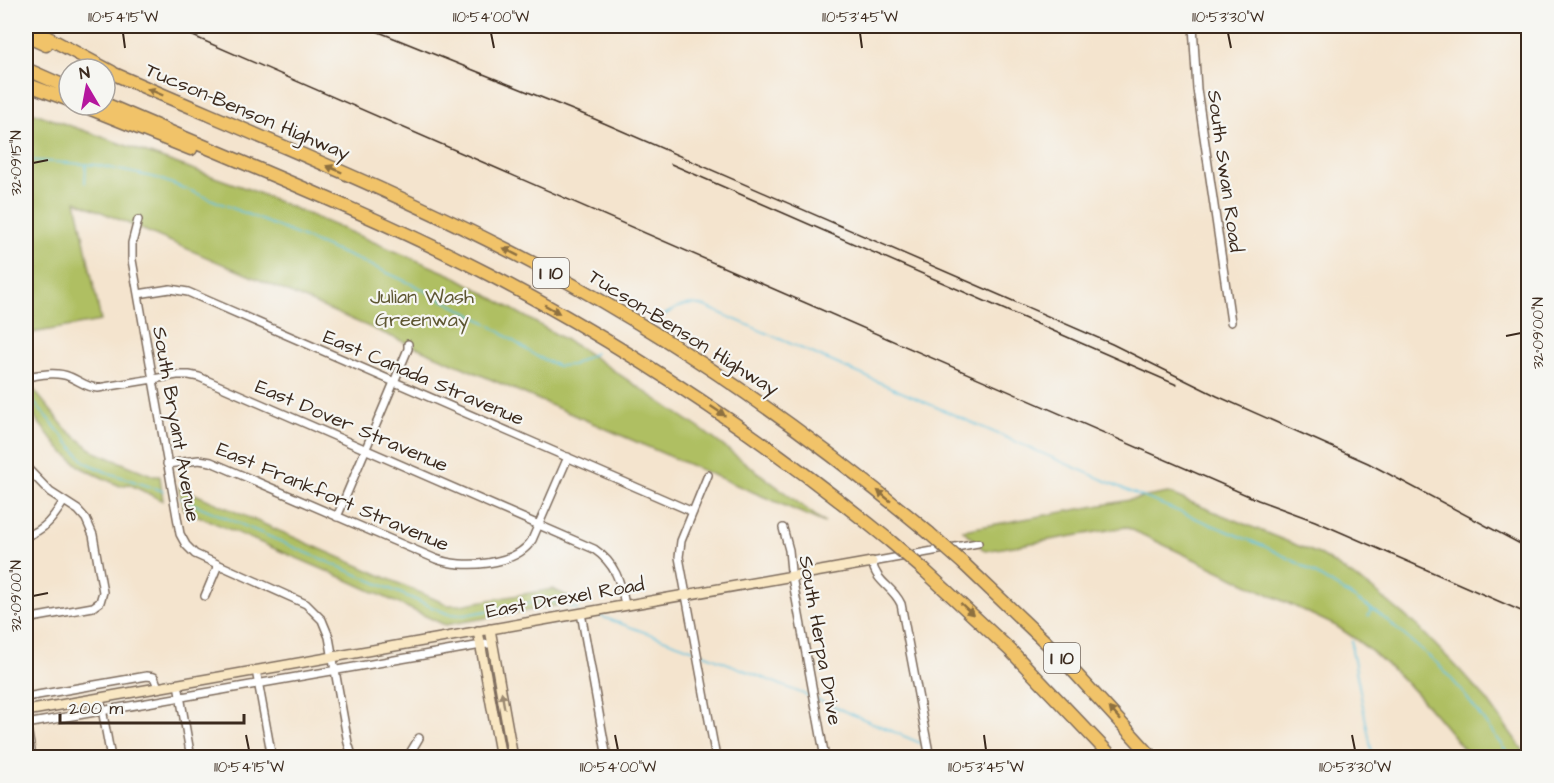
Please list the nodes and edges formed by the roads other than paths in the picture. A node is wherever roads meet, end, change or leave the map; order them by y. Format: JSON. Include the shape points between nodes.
{"nodes":[{"id":1,"x":26,"y":26,"type":"edge"},
{"id":2,"x":1193,"y":26,"type":"edge"},
{"id":3,"x":26,"y":36,"type":"edge"},
{"id":4,"x":74,"y":57,"type":"edge"},
{"id":5,"x":26,"y":69,"type":"edge"},
{"id":6,"x":117,"y":76,"type":"edge"},
{"id":7,"x":132,"y":82,"type":"junction"},
{"id":8,"x":57,"y":83,"type":"edge"},
{"id":9,"x":26,"y":84,"type":"edge"},
{"id":10,"x":57,"y":96,"type":"edge"},
{"id":11,"x":117,"y":109,"type":"edge"},
{"id":12,"x":111,"y":117,"type":"edge"},
{"id":13,"x":138,"y":220,"type":"dead end"},
{"id":14,"x":406,"y":235,"type":"junction"},
{"id":15,"x":138,"y":294,"type":"junction"},
{"id":16,"x":1231,"y":322,"type":"dead end"},
{"id":17,"x":408,"y":345,"type":"dead end"},
{"id":18,"x":26,"y":377,"type":"edge"},
{"id":19,"x":153,"y":379,"type":"junction"},
{"id":20,"x":395,"y":382,"type":"junction"},
{"id":21,"x":366,"y":449,"type":"junction"},
{"id":22,"x":568,"y":457,"type":"junction"},
{"id":23,"x":167,"y":464,"type":"junction"},
{"id":24,"x":26,"y":467,"type":"edge"},
{"id":25,"x":708,"y":475,"type":"dead end"},
{"id":26,"x":64,"y":501,"type":"junction"},
{"id":27,"x":693,"y":512,"type":"junction"},
{"id":28,"x":337,"y":516,"type":"junction"},
{"id":29,"x":539,"y":525,"type":"junction"},
{"id":30,"x":783,"y":528,"type":"dead end"},
{"id":31,"x":26,"y":536,"type":"edge"},
{"id":32,"x":978,"y":543,"type":"dead end"},
{"id":33,"x":872,"y":562,"type":"junction"},
{"id":34,"x":218,"y":565,"type":"junction"},
{"id":35,"x":791,"y":576,"type":"junction"},
{"id":36,"x":686,"y":595,"type":"junction"},
{"id":37,"x":205,"y":596,"type":"dead end"},
{"id":38,"x":625,"y":605,"type":"junction"},
{"id":39,"x":581,"y":613,"type":"junction"},
{"id":40,"x":26,"y":619,"type":"edge"},
{"id":41,"x":490,"y":629,"type":"junction"},
{"id":42,"x":478,"y":631,"type":"junction"},
{"id":43,"x":480,"y":644,"type":"junction"},
{"id":44,"x":493,"y":644,"type":"junction"},
{"id":45,"x":333,"y":657,"type":"junction"},
{"id":46,"x":335,"y":669,"type":"junction"},
{"id":47,"x":256,"y":670,"type":"junction"},
{"id":48,"x":259,"y":683,"type":"junction"},
{"id":49,"x":178,"y":684,"type":"junction"},
{"id":50,"x":158,"y":687,"type":"junction"},
{"id":51,"x":181,"y":696,"type":"junction"},
{"id":52,"x":26,"y":697,"type":"edge"},
{"id":53,"x":100,"y":698,"type":"junction"},
{"id":54,"x":103,"y":710,"type":"junction"},
{"id":55,"x":26,"y":711,"type":"edge"},
{"id":56,"x":26,"y":722,"type":"edge"},
{"id":57,"x":419,"y":738,"type":"dead end"},
{"id":58,"x":32,"y":757,"type":"edge"},
{"id":59,"x":111,"y":758,"type":"edge"},
{"id":60,"x":191,"y":758,"type":"edge"},
{"id":61,"x":272,"y":758,"type":"edge"},
{"id":62,"x":354,"y":758,"type":"edge"},
{"id":63,"x":407,"y":758,"type":"edge"},
{"id":64,"x":501,"y":758,"type":"edge"},
{"id":65,"x":513,"y":758,"type":"edge"},
{"id":66,"x":607,"y":758,"type":"edge"},
{"id":67,"x":716,"y":758,"type":"edge"},
{"id":68,"x":825,"y":758,"type":"edge"},
{"id":69,"x":930,"y":758,"type":"edge"},
{"id":70,"x":1113,"y":758,"type":"edge"},
{"id":71,"x":1154,"y":758,"type":"edge"}],
"edges":[{"from":1,"to":7,"type":"highway"},
{"from":2,"to":16,"type":"street","name":"South Swan Road","via":[[1197,89]]},
{"from":3,"to":4,"type":"highway","name":"Tucson–Benson Highway","number":"I 10"},
{"from":5,"to":8,"type":"highway"},
{"from":6,"to":7,"type":"highway","name":"Tucson–Benson Highway","number":"I 10"},
{"from":71,"to":7,"type":"highway","name":"Tucson–Benson Highway","number":"I 10","one_way":true,"bridge":true,"via":[[1056,652],[964,564],[854,472],[767,407],[667,341],[481,236]]},
{"from":9,"to":10,"type":"highway"},
{"from":11,"to":14,"type":"highway","number":"I 10"},
{"from":12,"to":14,"type":"highway"},
{"from":13,"to":15,"type":"street","name":"South Bryant Avenue","via":[[132,248]]},
{"from":14,"to":70,"type":"highway","number":"I 10","one_way":true,"bridge":true,"via":[[529,296],[636,357],[786,459],[924,570],[1011,650]]},
{"from":15,"to":19,"type":"street","name":"South Bryant Avenue"},
{"from":15,"to":20,"type":"street","name":"East Canada Stravenue","via":[[182,290]]},
{"from":17,"to":20,"type":"street"},
{"from":18,"to":19,"type":"street","name":"East Dover Stravenue","via":[[56,374],[98,388]]},
{"from":19,"to":21,"type":"street","name":"East Dover Stravenue","via":[[195,375]]},
{"from":19,"to":23,"type":"street","name":"South Bryant Avenue"},
{"from":20,"to":21,"type":"street"},
{"from":20,"to":22,"type":"street","name":"East Canada Stravenue"},
{"from":21,"to":28,"type":"street"},
{"from":21,"to":29,"type":"street","name":"East Dover Stravenue"},
{"from":22,"to":27,"type":"street","name":"East Canada Stravenue"},
{"from":22,"to":29,"type":"street","name":"East Frankfort Stravenue"},
{"from":23,"to":28,"type":"street","name":"East Frankfort Stravenue","via":[[211,462]]},
{"from":23,"to":34,"type":"street","name":"South Bryant Avenue","via":[[182,540],[195,554]]},
{"from":24,"to":26,"type":"street"},
{"from":25,"to":27,"type":"street"},
{"from":26,"to":31,"type":"street","via":[[47,525]]},
{"from":26,"to":40,"type":"street","via":[[83,515],[92,530],[102,591],[100,602],[89,608]]},
{"from":27,"to":36,"type":"street","via":[[679,552]]},
{"from":28,"to":29,"type":"street","name":"East Frankfort Stravenue","via":[[436,559],[462,565],[518,554],[531,543]]},
{"from":29,"to":38,"type":"street","name":"East Dover Stravenue","via":[[606,558],[618,577]]},
{"from":30,"to":35,"type":"street","name":"South Herpa Drive"},
{"from":32,"to":33,"type":"street","name":"East Drexel Road"},
{"from":33,"to":35,"type":"street","name":"East Drexel Road"},
{"from":33,"to":69,"type":"street","via":[[878,578],[901,604]]},
{"from":34,"to":37,"type":"street"},
{"from":34,"to":45,"type":"street","name":"South Bryant Avenue","via":[[313,609],[325,625]]},
{"from":35,"to":36,"type":"street","name":"East Drexel Road"},
{"from":35,"to":68,"type":"street","name":"South Herpa Drive"},
{"from":36,"to":38,"type":"street","name":"East Drexel Road"},
{"from":36,"to":67,"type":"street"},
{"from":38,"to":39,"type":"street","name":"East Drexel Road"},
{"from":39,"to":41,"type":"street","name":"East Drexel Road"},
{"from":39,"to":66,"type":"street"},
{"from":41,"to":42,"type":"street","name":"East Drexel Road"},
{"from":41,"to":44,"type":"street"},
{"from":42,"to":43,"type":"street"},
{"from":42,"to":45,"type":"street","name":"East Drexel Road"},
{"from":43,"to":44,"type":"street","name":"East Drexel Road"},
{"from":43,"to":46,"type":"street","name":"East Drexel Road"},
{"from":43,"to":64,"type":"street"},
{"from":65,"to":44,"type":"street","one_way":true},
{"from":45,"to":46,"type":"street","name":"South Bryant Avenue"},
{"from":45,"to":47,"type":"street","name":"East Drexel Road"},
{"from":46,"to":48,"type":"street","name":"East Drexel Road"},
{"from":46,"to":62,"type":"street","name":"South Bryant Avenue"},
{"from":47,"to":48,"type":"street"},
{"from":47,"to":49,"type":"street","name":"East Drexel Road"},
{"from":48,"to":51,"type":"street","name":"East Drexel Road"},
{"from":48,"to":61,"type":"street"},
{"from":49,"to":50,"type":"street","name":"East Drexel Road"},
{"from":49,"to":51,"type":"street"},
{"from":50,"to":52,"type":"street","name":"East Drexel Road","via":[[154,677],[147,676]]},
{"from":50,"to":53,"type":"street","name":"East Drexel Road"},
{"from":51,"to":54,"type":"street","name":"East Drexel Road"},
{"from":51,"to":60,"type":"street"},
{"from":53,"to":54,"type":"street"},
{"from":53,"to":55,"type":"street","name":"East Drexel Road"},
{"from":54,"to":56,"type":"street","name":"East Drexel Road"},
{"from":54,"to":59,"type":"street"},
{"from":56,"to":58,"type":"street"},
{"from":57,"to":63,"type":"street"}]}
